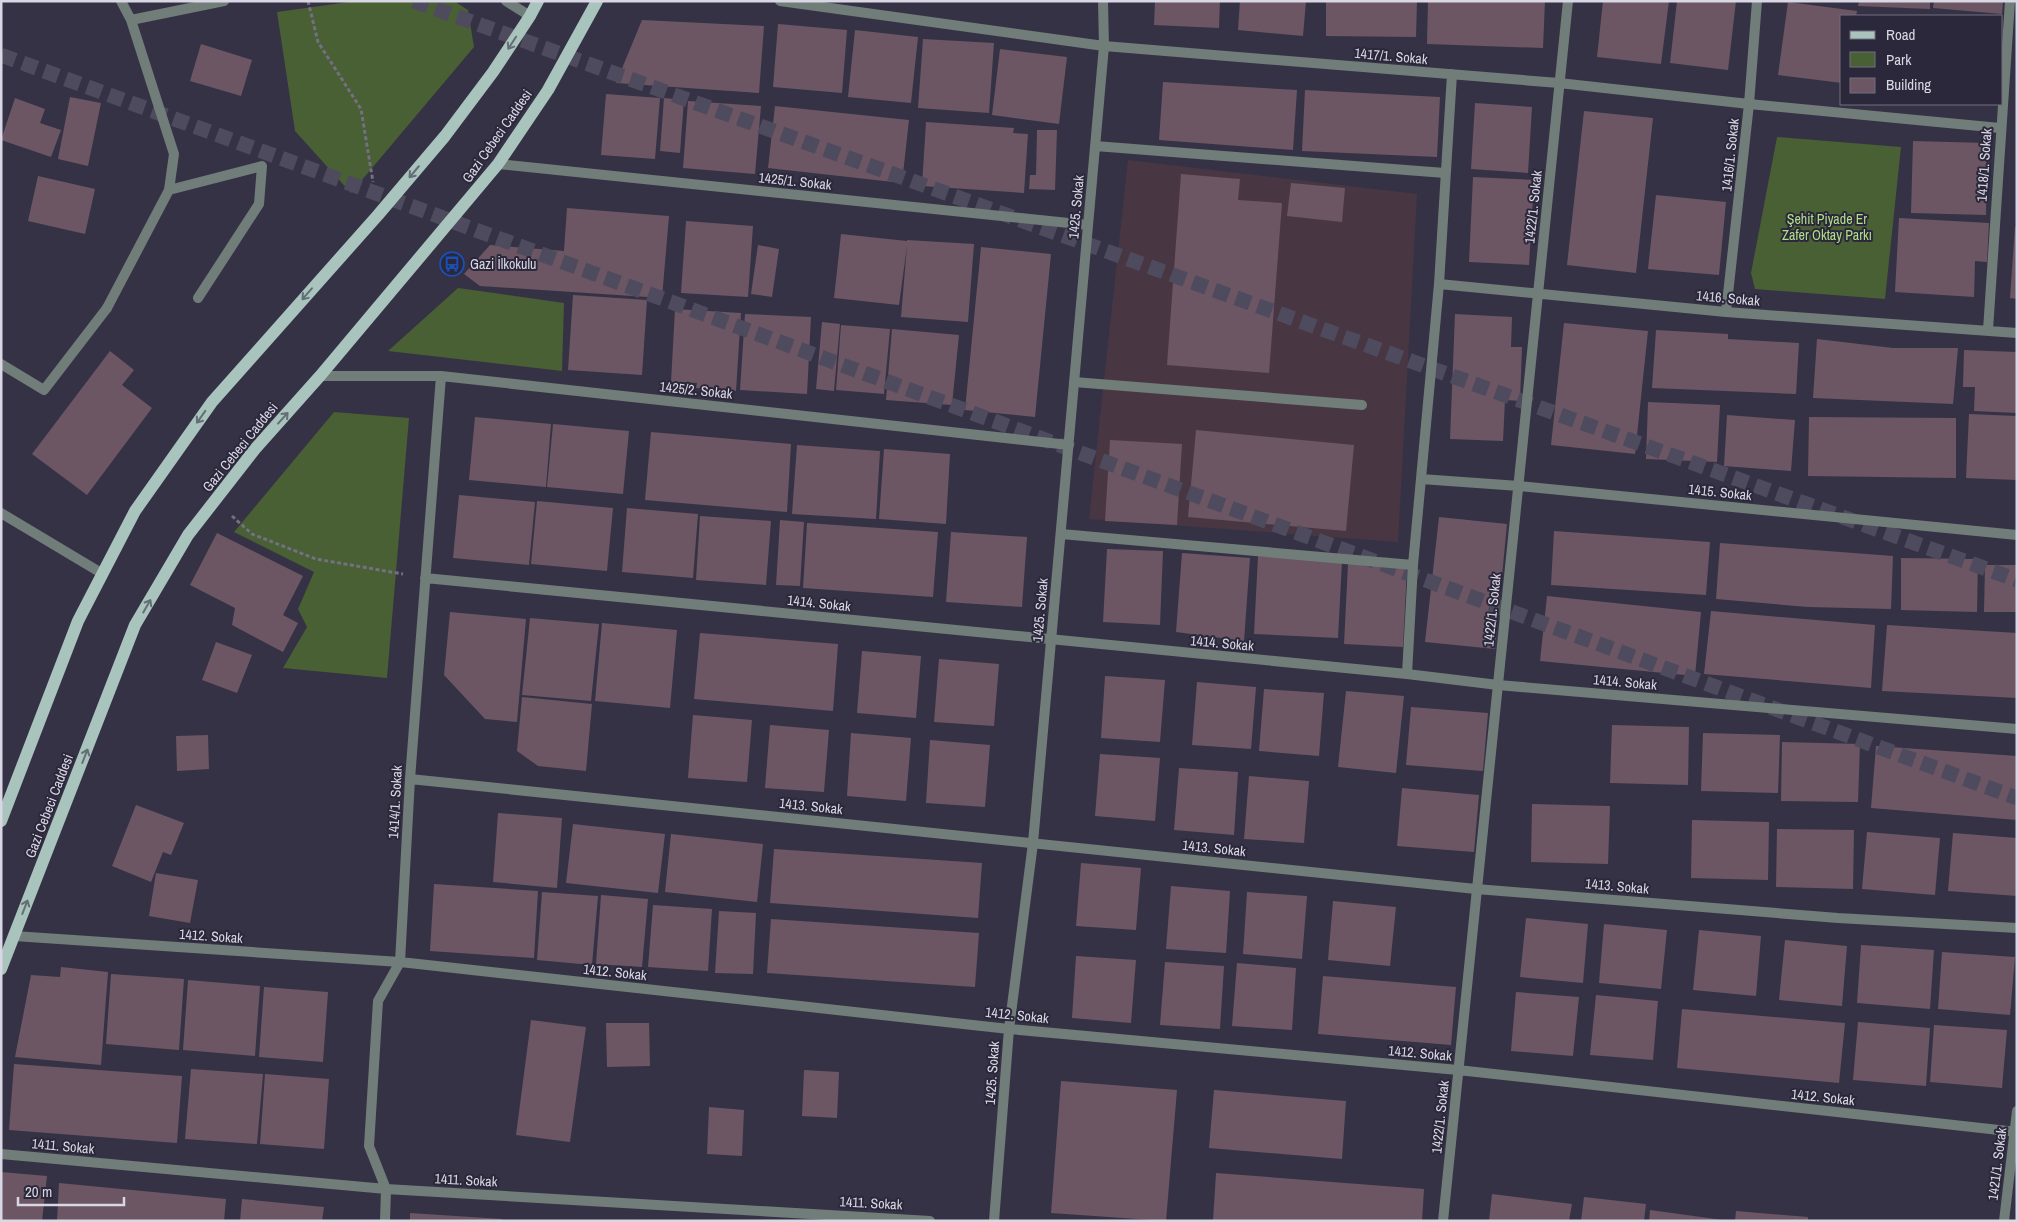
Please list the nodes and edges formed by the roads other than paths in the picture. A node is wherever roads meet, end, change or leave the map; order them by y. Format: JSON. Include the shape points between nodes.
{"nodes":[{"id":1,"x":120,"y":1,"type":"edge"},
{"id":2,"x":224,"y":1,"type":"edge"},
{"id":3,"x":506,"y":1,"type":"edge"},
{"id":4,"x":538,"y":1,"type":"edge"},
{"id":5,"x":597,"y":1,"type":"edge"},
{"id":6,"x":780,"y":1,"type":"edge"},
{"id":7,"x":1103,"y":1,"type":"edge"},
{"id":8,"x":1568,"y":1,"type":"edge"},
{"id":9,"x":1757,"y":1,"type":"edge"},
{"id":10,"x":2010,"y":1,"type":"edge"},
{"id":11,"x":530,"y":16,"type":"junction"},
{"id":12,"x":131,"y":20,"type":"junction"},
{"id":13,"x":1104,"y":46,"type":"junction"},
{"id":14,"x":1452,"y":74,"type":"junction"},
{"id":15,"x":1560,"y":83,"type":"junction"},
{"id":16,"x":2003,"y":90,"type":"edge"},
{"id":17,"x":1749,"y":104,"type":"junction"},
{"id":18,"x":2002,"y":105,"type":"edge"},
{"id":19,"x":2000,"y":128,"type":"junction"},
{"id":20,"x":1095,"y":146,"type":"junction"},
{"id":21,"x":498,"y":164,"type":"junction"},
{"id":22,"x":1445,"y":173,"type":"junction"},
{"id":23,"x":169,"y":190,"type":"junction"},
{"id":24,"x":1088,"y":226,"type":"junction"},
{"id":25,"x":1438,"y":284,"type":"junction"},
{"id":26,"x":1537,"y":294,"type":"junction"},
{"id":27,"x":198,"y":298,"type":"dead end"},
{"id":28,"x":1726,"y":312,"type":"junction"},
{"id":29,"x":1988,"y":330,"type":"junction"},
{"id":30,"x":2017,"y":333,"type":"edge"},
{"id":31,"x":1,"y":364,"type":"edge"},
{"id":32,"x":320,"y":376,"type":"junction"},
{"id":33,"x":440,"y":376,"type":"junction"},
{"id":34,"x":1074,"y":382,"type":"junction"},
{"id":35,"x":1362,"y":405,"type":"dead end"},
{"id":36,"x":1068,"y":445,"type":"junction"},
{"id":37,"x":1421,"y":479,"type":"junction"},
{"id":38,"x":1519,"y":486,"type":"junction"},
{"id":39,"x":1,"y":513,"type":"edge"},
{"id":40,"x":1060,"y":534,"type":"junction"},
{"id":41,"x":2017,"y":535,"type":"edge"},
{"id":42,"x":1413,"y":565,"type":"junction"},
{"id":43,"x":102,"y":574,"type":"junction"},
{"id":44,"x":425,"y":578,"type":"junction"},
{"id":45,"x":1051,"y":640,"type":"junction"},
{"id":46,"x":1407,"y":674,"type":"junction"},
{"id":47,"x":1498,"y":685,"type":"junction"},
{"id":48,"x":2017,"y":729,"type":"edge"},
{"id":49,"x":410,"y":779,"type":"junction"},
{"id":50,"x":1,"y":821,"type":"edge"},
{"id":51,"x":1033,"y":843,"type":"junction"},
{"id":52,"x":1476,"y":889,"type":"junction"},
{"id":53,"x":2017,"y":928,"type":"edge"},
{"id":54,"x":14,"y":936,"type":"junction"},
{"id":55,"x":400,"y":962,"type":"junction"},
{"id":56,"x":1,"y":969,"type":"edge"},
{"id":57,"x":1009,"y":1029,"type":"junction"},
{"id":58,"x":1458,"y":1070,"type":"junction"},
{"id":59,"x":2017,"y":1111,"type":"edge"},
{"id":60,"x":2016,"y":1132,"type":"edge"},
{"id":61,"x":1,"y":1154,"type":"edge"},
{"id":62,"x":386,"y":1189,"type":"junction"},
{"id":63,"x":385,"y":1221,"type":"edge"},
{"id":64,"x":930,"y":1221,"type":"edge"},
{"id":65,"x":994,"y":1221,"type":"edge"},
{"id":66,"x":1443,"y":1221,"type":"edge"},
{"id":67,"x":2004,"y":1221,"type":"edge"}],
"edges":[{"from":1,"to":12,"type":"street"},
{"from":2,"to":12,"type":"street"},
{"from":3,"to":11,"type":"street"},
{"from":4,"to":11,"type":"main road"},
{"from":5,"to":21,"type":"main road","name":"Gazi Cebeci Caddesi","via":[[548,90]]},
{"from":6,"to":13,"type":"street","name":"1417/1. Sokak"},
{"from":7,"to":13,"type":"street","name":"1425. Sokak"},
{"from":8,"to":15,"type":"street","name":"1422/1. Sokak"},
{"from":9,"to":17,"type":"street","name":"1416/1. Sokak"},
{"from":10,"to":16,"type":"street","name":"1418/1. Sokak"},
{"from":11,"to":43,"type":"main road","one_way":true,"via":[[494,72],[446,136],[212,402],[136,511]]},
{"from":12,"to":23,"type":"street","via":[[174,154]]},
{"from":13,"to":14,"type":"street","name":"1417/1. Sokak"},
{"from":13,"to":20,"type":"street","name":"1425. Sokak"},
{"from":14,"to":15,"type":"street","name":"1417/1. Sokak"},
{"from":14,"to":22,"type":"street"},
{"from":15,"to":17,"type":"street","name":"1417/1. Sokak"},
{"from":15,"to":26,"type":"street","name":"1422/1. Sokak"},
{"from":17,"to":19,"type":"street","name":"1417/1. Sokak"},
{"from":17,"to":28,"type":"street","name":"1416/1. Sokak"},
{"from":18,"to":19,"type":"street","name":"1418/1. Sokak"},
{"from":19,"to":29,"type":"street","name":"1418/1. Sokak"},
{"from":20,"to":22,"type":"street"},
{"from":20,"to":24,"type":"street","name":"1425. Sokak"},
{"from":21,"to":24,"type":"street","name":"1425/1. Sokak"},
{"from":21,"to":32,"type":"main road","name":"Gazi Cebeci Caddesi"},
{"from":22,"to":25,"type":"street"},
{"from":23,"to":27,"type":"street","via":[[262,166],[259,204]]},
{"from":23,"to":31,"type":"street","via":[[107,308],[44,390]]},
{"from":24,"to":34,"type":"street","name":"1425. Sokak"},
{"from":25,"to":26,"type":"street","name":"1416. Sokak"},
{"from":25,"to":37,"type":"street"},
{"from":26,"to":28,"type":"street","name":"1416. Sokak"},
{"from":26,"to":38,"type":"street","name":"1422/1. Sokak"},
{"from":28,"to":29,"type":"street","name":"1416. Sokak"},
{"from":29,"to":30,"type":"street","name":"1416. Sokak"},
{"from":32,"to":33,"type":"street","name":"1425/2. Sokak"},
{"from":54,"to":32,"type":"main road","name":"Gazi Cebeci Caddesi","one_way":true,"via":[[136,625],[188,535],[255,450]]},
{"from":33,"to":36,"type":"street","name":"1425/2. Sokak"},
{"from":33,"to":44,"type":"street","name":"1414/1. Sokak"},
{"from":34,"to":35,"type":"street"},
{"from":34,"to":36,"type":"street","name":"1425. Sokak"},
{"from":36,"to":40,"type":"street","name":"1425. Sokak"},
{"from":37,"to":38,"type":"street","name":"1415. Sokak"},
{"from":37,"to":42,"type":"street"},
{"from":38,"to":41,"type":"street","name":"1415. Sokak"},
{"from":38,"to":47,"type":"street","name":"1422/1. Sokak"},
{"from":39,"to":43,"type":"street"},
{"from":40,"to":42,"type":"street"},
{"from":40,"to":45,"type":"street","name":"1425. Sokak"},
{"from":42,"to":46,"type":"street"},
{"from":43,"to":50,"type":"main road","via":[[78,621]]},
{"from":44,"to":45,"type":"street","name":"1414. Sokak"},
{"from":44,"to":49,"type":"street","name":"1414/1. Sokak"},
{"from":45,"to":46,"type":"street","name":"1414. Sokak"},
{"from":45,"to":51,"type":"street","name":"1425. Sokak"},
{"from":46,"to":47,"type":"street","name":"1414. Sokak"},
{"from":47,"to":48,"type":"street","name":"1414. Sokak"},
{"from":47,"to":52,"type":"street","name":"1422/1. Sokak"},
{"from":49,"to":51,"type":"street","name":"1413. Sokak"},
{"from":49,"to":55,"type":"street","name":"1414/1. Sokak"},
{"from":51,"to":52,"type":"street","name":"1413. Sokak"},
{"from":51,"to":57,"type":"street","name":"1425. Sokak"},
{"from":52,"to":53,"type":"street","name":"1413. Sokak","via":[[1838,918]]},
{"from":52,"to":58,"type":"street","name":"1422/1. Sokak"},
{"from":54,"to":55,"type":"street","name":"1412. Sokak"},
{"from":54,"to":56,"type":"main road","name":"Gazi Cebeci Caddesi"},
{"from":55,"to":57,"type":"street","name":"1412. Sokak"},
{"from":55,"to":62,"type":"street","name":"1414/1. Sokak","via":[[378,1001],[368,1146]]},
{"from":57,"to":58,"type":"street","name":"1412. Sokak"},
{"from":57,"to":65,"type":"street","name":"1425. Sokak"},
{"from":58,"to":60,"type":"street","name":"1412. Sokak"},
{"from":58,"to":66,"type":"street","name":"1422/1. Sokak"},
{"from":59,"to":60,"type":"street","name":"1421/1. Sokak"},
{"from":60,"to":67,"type":"street","name":"1421/1. Sokak"},
{"from":61,"to":62,"type":"street","name":"1411. Sokak"},
{"from":62,"to":63,"type":"street","name":"1414/1. Sokak"},
{"from":62,"to":64,"type":"street","name":"1411. Sokak"}]}
